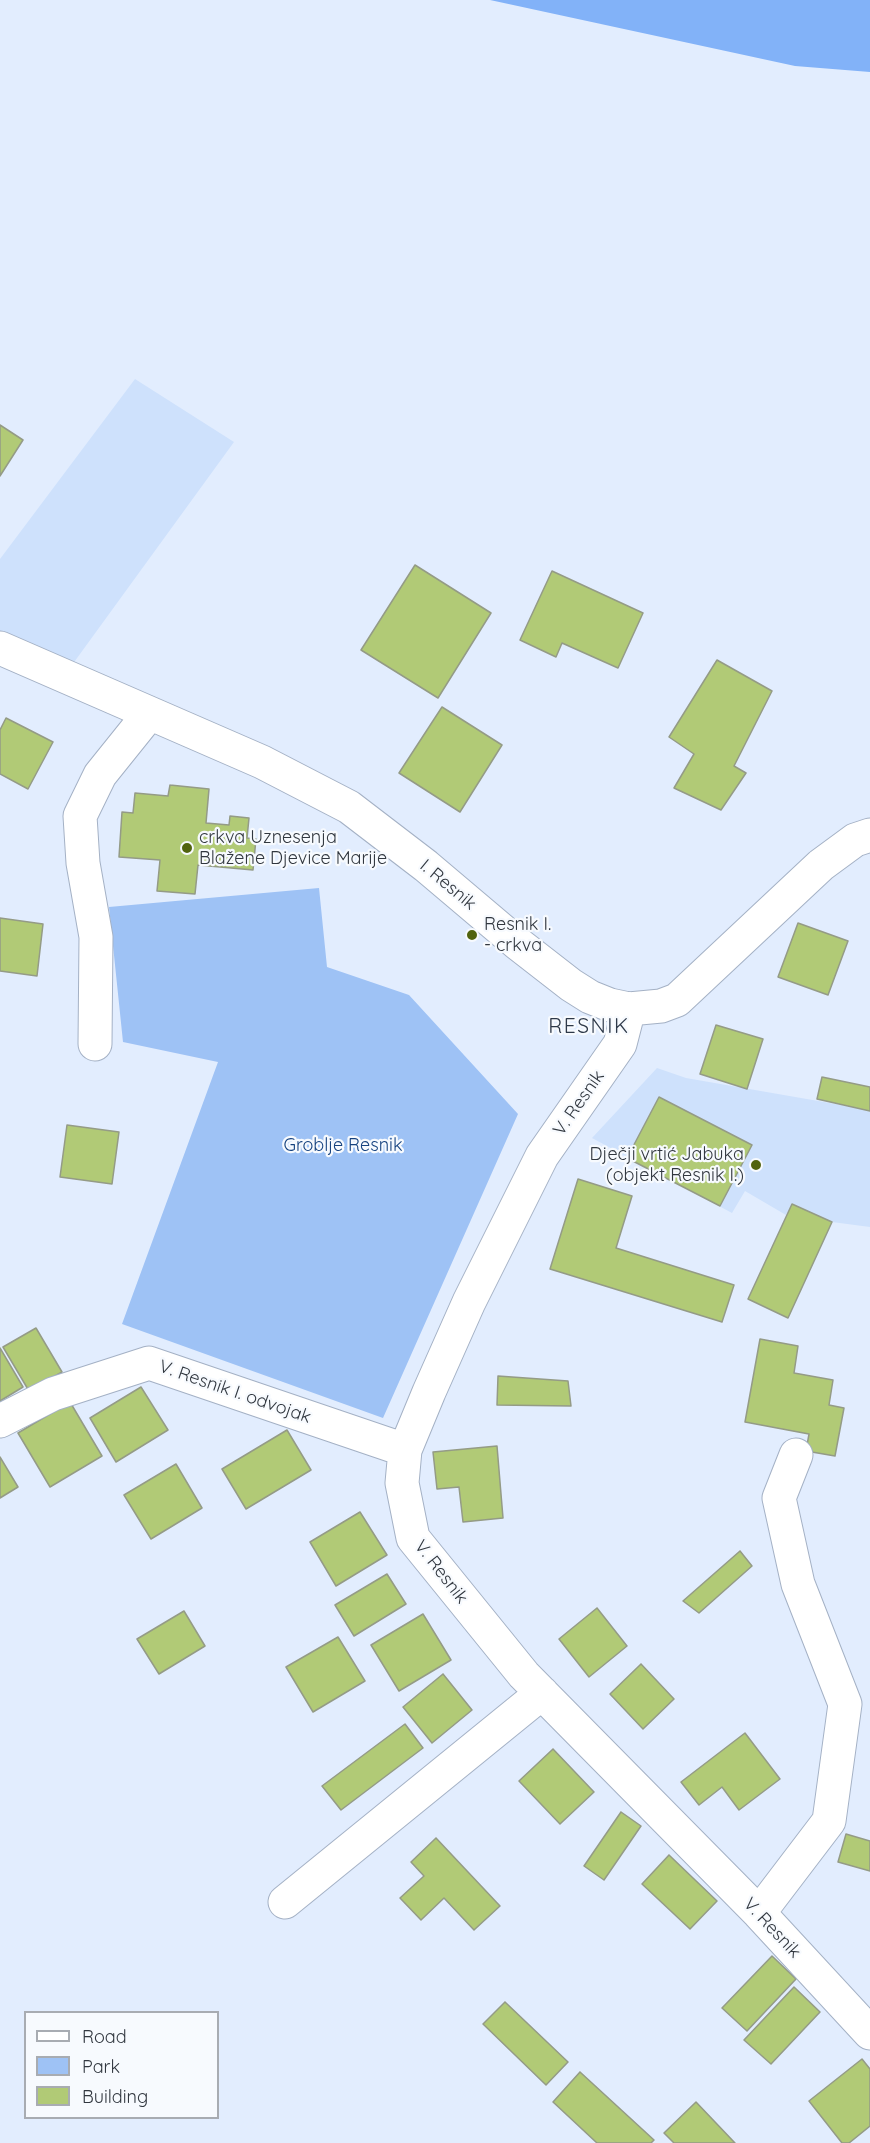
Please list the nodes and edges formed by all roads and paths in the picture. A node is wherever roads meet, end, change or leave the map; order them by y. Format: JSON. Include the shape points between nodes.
{"nodes":[{"id":1,"x":0,"y":648,"type":"edge"},
{"id":2,"x":149,"y":714,"type":"junction"},
{"id":3,"x":870,"y":835,"type":"edge"},
{"id":4,"x":629,"y":1009,"type":"junction"},
{"id":5,"x":95,"y":1044,"type":"dead end"},
{"id":6,"x":0,"y":1421,"type":"edge"},
{"id":7,"x":405,"y":1450,"type":"junction"},
{"id":8,"x":796,"y":1455,"type":"dead end"},
{"id":9,"x":542,"y":1693,"type":"junction"},
{"id":10,"x":285,"y":1902,"type":"dead end"},
{"id":11,"x":759,"y":1913,"type":"junction"},
{"id":12,"x":870,"y":2033,"type":"edge"}],
"edges":[{"from":1,"to":2,"type":"street","name":"I. Resnik"},
{"from":2,"to":4,"type":"street","name":"I. Resnik","via":[[262,762],[349,807],[571,985],[590,997]]},
{"from":2,"to":5,"type":"street","via":[[100,775],[80,816],[83,863],[96,937]]},
{"from":3,"to":4,"type":"street","name":"I. Resnik","via":[[855,840],[821,865],[677,1000],[662,1006]]},
{"from":4,"to":7,"type":"street","name":"V. Resnik","via":[[620,1044],[542,1156],[468,1302]]},
{"from":6,"to":7,"type":"street","name":"V. Resnik I. odvojak","via":[[53,1394],[149,1363]]},
{"from":7,"to":9,"type":"street","name":"V. Resnik","via":[[402,1483],[413,1538]]},
{"from":8,"to":11,"type":"street","via":[[779,1498],[798,1584],[845,1704],[829,1821]]},
{"from":9,"to":10,"type":"street"},
{"from":9,"to":11,"type":"street","name":"V. Resnik"},
{"from":11,"to":12,"type":"street","name":"V. Resnik"}]}
